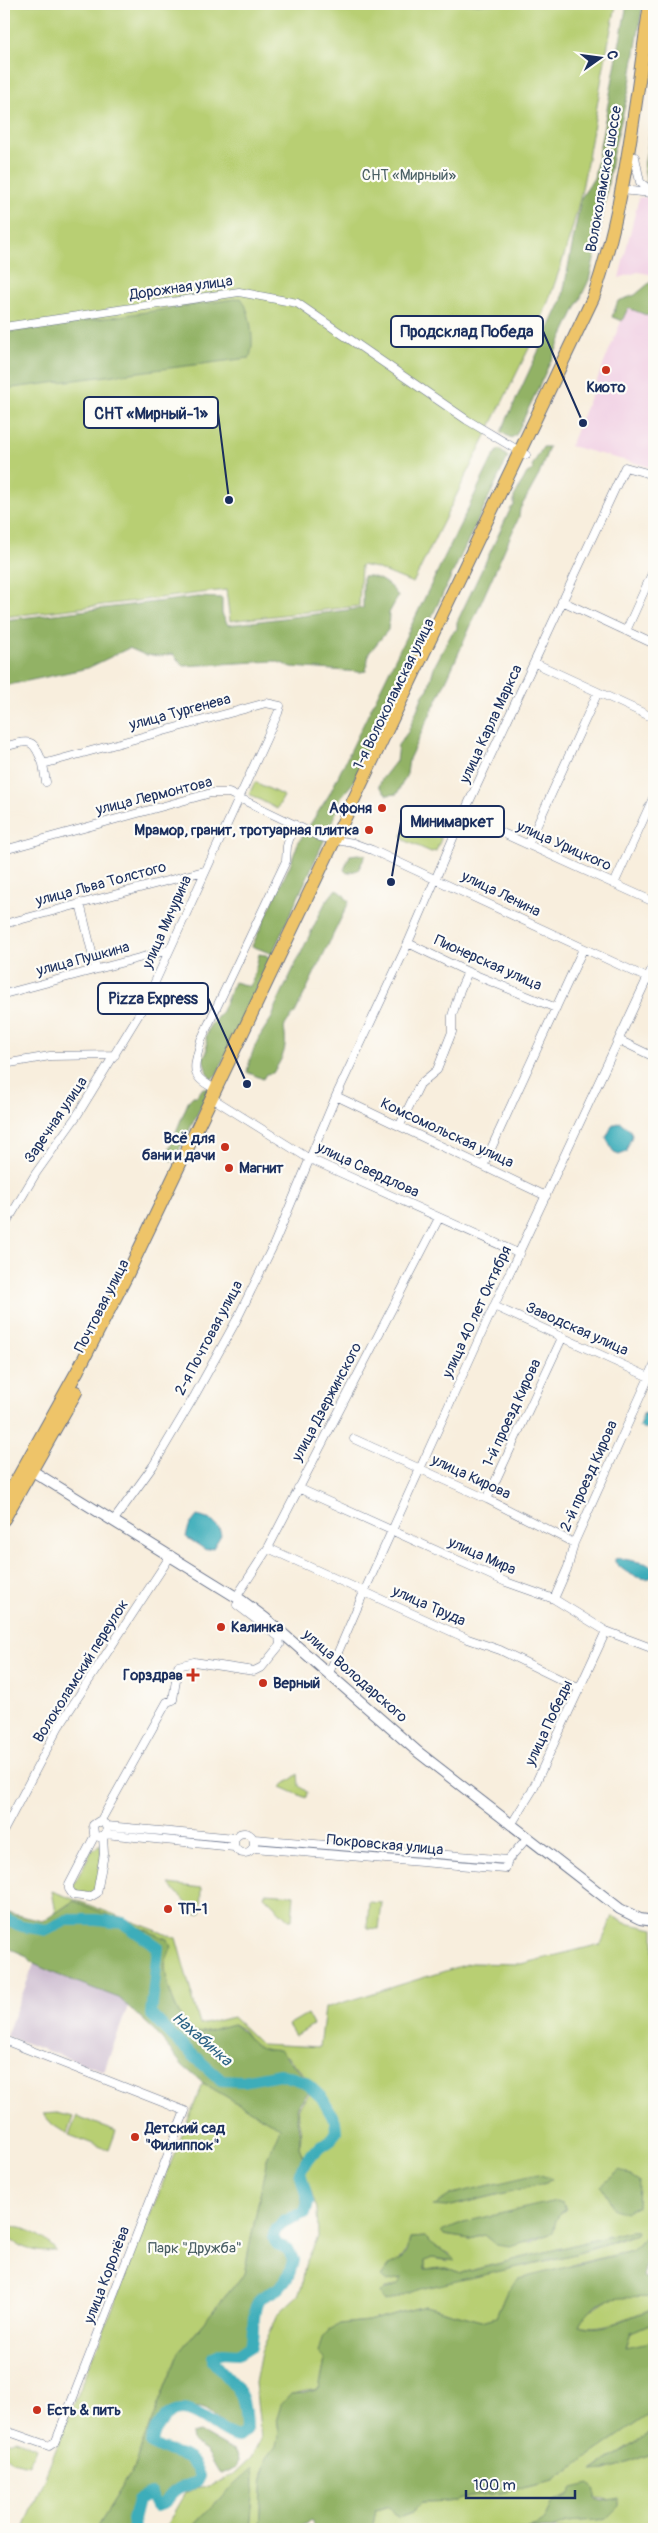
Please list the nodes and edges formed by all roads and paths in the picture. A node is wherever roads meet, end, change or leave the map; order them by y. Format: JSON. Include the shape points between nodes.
{"nodes":[{"id":1,"x":650,"y":4,"type":"edge"},
{"id":2,"x":654,"y":32,"type":"edge"},
{"id":3,"x":635,"y":157,"type":"junction"},
{"id":4,"x":625,"y":191,"type":"junction"},
{"id":5,"x":653,"y":193,"type":"edge"},
{"id":6,"x":597,"y":300,"type":"joint"},
{"id":7,"x":4,"y":327,"type":"edge"},
{"id":8,"x":523,"y":453,"type":"junction"},
{"id":9,"x":654,"y":475,"type":"edge"},
{"id":10,"x":654,"y":569,"type":"edge"},
{"id":11,"x":562,"y":601,"type":"junction"},
{"id":12,"x":626,"y":631,"type":"junction"},
{"id":13,"x":654,"y":644,"type":"edge"},
{"id":14,"x":535,"y":663,"type":"junction"},
{"id":15,"x":598,"y":692,"type":"junction"},
{"id":16,"x":654,"y":718,"type":"edge"},
{"id":17,"x":4,"y":747,"type":"edge"},
{"id":18,"x":43,"y":764,"type":"junction"},
{"id":19,"x":46,"y":782,"type":"dead end"},
{"id":20,"x":654,"y":796,"type":"edge"},
{"id":21,"x":240,"y":798,"type":"junction"},
{"id":22,"x":463,"y":815,"type":"junction"},
{"id":23,"x":294,"y":824,"type":"junction"},
{"id":24,"x":338,"y":840,"type":"junction"},
{"id":25,"x":528,"y":845,"type":"junction"},
{"id":26,"x":4,"y":850,"type":"edge"},
{"id":27,"x":204,"y":871,"type":"junction"},
{"id":28,"x":436,"y":878,"type":"junction"},
{"id":29,"x":614,"y":884,"type":"junction"},
{"id":30,"x":654,"y":902,"type":"edge"},
{"id":31,"x":80,"y":904,"type":"junction"},
{"id":32,"x":4,"y":924,"type":"edge"},
{"id":33,"x":408,"y":943,"type":"junction"},
{"id":34,"x":583,"y":949,"type":"junction"},
{"id":35,"x":168,"y":950,"type":"junction"},
{"id":36,"x":654,"y":964,"type":"edge"},
{"id":37,"x":96,"y":969,"type":"junction"},
{"id":38,"x":468,"y":972,"type":"junction"},
{"id":39,"x":651,"y":979,"type":"edge"},
{"id":40,"x":4,"y":994,"type":"edge"},
{"id":41,"x":556,"y":1008,"type":"junction"},
{"id":42,"x":619,"y":1040,"type":"junction"},
{"id":43,"x":116,"y":1055,"type":"junction"},
{"id":44,"x":654,"y":1057,"type":"edge"},
{"id":45,"x":4,"y":1064,"type":"edge"},
{"id":46,"x":216,"y":1096,"type":"junction"},
{"id":47,"x":336,"y":1096,"type":"junction"},
{"id":48,"x":400,"y":1125,"type":"junction"},
{"id":49,"x":308,"y":1158,"type":"junction"},
{"id":50,"x":484,"y":1164,"type":"junction"},
{"id":51,"x":546,"y":1196,"type":"junction"},
{"id":52,"x":439,"y":1218,"type":"junction"},
{"id":53,"x":4,"y":1227,"type":"edge"},
{"id":54,"x":520,"y":1254,"type":"junction"},
{"id":55,"x":494,"y":1306,"type":"junction"},
{"id":56,"x":562,"y":1338,"type":"junction"},
{"id":57,"x":654,"y":1366,"type":"edge"},
{"id":58,"x":650,"y":1377,"type":"junction"},
{"id":59,"x":354,"y":1439,"type":"dead end"},
{"id":60,"x":28,"y":1468,"type":"junction"},
{"id":61,"x":420,"y":1468,"type":"junction"},
{"id":62,"x":298,"y":1488,"type":"junction"},
{"id":63,"x":487,"y":1499,"type":"junction"},
{"id":64,"x":4,"y":1502,"type":"edge"},
{"id":65,"x":4,"y":1519,"type":"edge"},
{"id":66,"x":114,"y":1520,"type":"junction"},
{"id":67,"x":393,"y":1530,"type":"junction"},
{"id":68,"x":574,"y":1543,"type":"junction"},
{"id":69,"x":268,"y":1548,"type":"junction"},
{"id":70,"x":171,"y":1555,"type":"junction"},
{"id":71,"x":364,"y":1592,"type":"junction"},
{"id":72,"x":239,"y":1598,"type":"junction"},
{"id":73,"x":554,"y":1599,"type":"junction"},
{"id":74,"x":606,"y":1631,"type":"junction"},
{"id":75,"x":654,"y":1649,"type":"edge"},
{"id":76,"x":329,"y":1673,"type":"junction"},
{"id":77,"x":580,"y":1689,"type":"junction"},
{"id":78,"x":511,"y":1825,"type":"junction"},
{"id":79,"x":4,"y":1830,"type":"edge"},
{"id":80,"x":102,"y":1831,"type":"junction"},
{"id":81,"x":235,"y":1838,"type":"junction"},
{"id":82,"x":527,"y":1838,"type":"junction"},
{"id":83,"x":254,"y":1844,"type":"junction"},
{"id":84,"x":234,"y":1847,"type":"junction"},
{"id":85,"x":508,"y":1860,"type":"junction"},
{"id":86,"x":654,"y":1921,"type":"edge"},
{"id":87,"x":4,"y":2040,"type":"edge"},
{"id":88,"x":5,"y":2434,"type":"edge"}],
"edges":[{"from":1,"to":4,"type":"main road","name":"Волоколамское шоссе"},
{"from":2,"to":3,"type":"main road","name":"Волоколамское шоссе"},
{"from":3,"to":4,"type":"main road","name":"Волоколамское шоссе"},
{"from":3,"to":5,"type":"street","via":[[640,182]]},
{"from":4,"to":5,"type":"street"},
{"from":4,"to":6,"type":"main road","name":"Волоколамское шоссе"},
{"from":6,"to":8,"type":"main road","name":"1-я Волоколамская улица"},
{"from":7,"to":8,"type":"street","name":"Дорожная улица","via":[[239,292],[297,303],[467,420]]},
{"from":8,"to":24,"type":"main road","name":"1-я Волоколамская улица"},
{"from":9,"to":11,"type":"street","name":"улица Карла Маркса","via":[[625,467]]},
{"from":10,"to":12,"type":"street"},
{"from":11,"to":12,"type":"street"},
{"from":11,"to":14,"type":"street","name":"улица Карла Маркса"},
{"from":12,"to":13,"type":"street"},
{"from":14,"to":15,"type":"street"},
{"from":14,"to":22,"type":"street","name":"улица Карла Маркса"},
{"from":15,"to":16,"type":"street"},
{"from":15,"to":25,"type":"street"},
{"from":17,"to":18,"type":"street","via":[[31,742]]},
{"from":18,"to":19,"type":"street"},
{"from":18,"to":21,"type":"street","name":"улица Тургенева","via":[[266,703],[280,706]]},
{"from":20,"to":29,"type":"street"},
{"from":21,"to":23,"type":"street","name":"улица Лермонтова"},
{"from":21,"to":26,"type":"street","name":"улица Лермонтова","via":[[211,793]]},
{"from":21,"to":27,"type":"street","name":"улица Мичурина"},
{"from":22,"to":25,"type":"street","name":"улица Урицкого"},
{"from":22,"to":28,"type":"street","name":"улица Карла Маркса"},
{"from":23,"to":24,"type":"street","name":"улица Лермонтова","via":[[320,837]]},
{"from":23,"to":46,"type":"street","name":"улица Свердлова","via":[[288,839],[286,861],[201,1040],[196,1077]]},
{"from":24,"to":28,"type":"street","name":"улица Ленина","via":[[372,850]]},
{"from":24,"to":46,"type":"main road","name":"1-я Волоколамская улица"},
{"from":25,"to":29,"type":"street","name":"улица Урицкого"},
{"from":27,"to":31,"type":"street","name":"улица Льва Толстого"},
{"from":27,"to":35,"type":"street","name":"улица Мичурина"},
{"from":28,"to":33,"type":"street","name":"улица Карла Маркса"},
{"from":28,"to":34,"type":"street","name":"улица Ленина"},
{"from":29,"to":30,"type":"street","name":"улица Урицкого"},
{"from":31,"to":32,"type":"street","name":"улица Льва Толстого"},
{"from":31,"to":37,"type":"street"},
{"from":33,"to":38,"type":"street","name":"Пионерская улица"},
{"from":33,"to":47,"type":"street","name":"улица Карла Маркса"},
{"from":34,"to":39,"type":"street","name":"улица Ленина"},
{"from":34,"to":41,"type":"street"},
{"from":35,"to":37,"type":"street","name":"улица Пушкина"},
{"from":35,"to":43,"type":"street","name":"улица Мичурина","via":[[144,1006]]},
{"from":36,"to":39,"type":"street","name":"улица 40 лет Октября"},
{"from":37,"to":40,"type":"street","name":"улица Пушкина"},
{"from":38,"to":41,"type":"street","name":"Пионерская улица"},
{"from":38,"to":48,"type":"street","via":[[452,1016],[452,1032],[437,1070],[420,1084]]},
{"from":39,"to":42,"type":"street","name":"улица 40 лет Октября"},
{"from":41,"to":50,"type":"street"},
{"from":42,"to":44,"type":"street"},
{"from":42,"to":51,"type":"street","name":"улица 40 лет Октября"},
{"from":43,"to":45,"type":"street","via":[[50,1056]]},
{"from":43,"to":53,"type":"street","name":"Заречная улица","via":[[36,1173]]},
{"from":46,"to":49,"type":"street","name":"улица Свердлова"},
{"from":46,"to":60,"type":"main road","name":"Почтовая улица","via":[[133,1281]]},
{"from":47,"to":48,"type":"street","name":"Комсомольская улица"},
{"from":47,"to":49,"type":"street","name":"улица Карла Маркса"},
{"from":48,"to":50,"type":"street","name":"Комсомольская улица"},
{"from":49,"to":52,"type":"street","name":"улица Свердлова"},
{"from":49,"to":66,"type":"street","name":"2-я Почтовая улица","via":[[274,1244],[236,1321],[153,1466]]},
{"from":50,"to":51,"type":"street","name":"Комсомольская улица"},
{"from":51,"to":54,"type":"street","name":"улица 40 лет Октября"},
{"from":52,"to":54,"type":"street","name":"улица Свердлова"},
{"from":52,"to":62,"type":"street","name":"улица Дзержинского"},
{"from":54,"to":55,"type":"street","name":"улица 40 лет Октября"},
{"from":55,"to":56,"type":"street","name":"Заводская улица"},
{"from":55,"to":61,"type":"street","name":"улица 40 лет Октября"},
{"from":56,"to":58,"type":"street","name":"Заводская улица"},
{"from":56,"to":63,"type":"street","name":"1-й проезд Кирова"},
{"from":57,"to":58,"type":"street","name":"2-й проезд Кирова"},
{"from":58,"to":68,"type":"street","name":"2-й проезд Кирова"},
{"from":59,"to":61,"type":"street","name":"улица Кирова"},
{"from":60,"to":64,"type":"main road","name":"Почтовая улица"},
{"from":60,"to":65,"type":"main road","name":"Почтовая улица"},
{"from":60,"to":66,"type":"street","name":"улица Володарского"},
{"from":61,"to":63,"type":"street","name":"улица Кирова"},
{"from":61,"to":67,"type":"street","name":"улица 40 лет Октября"},
{"from":62,"to":67,"type":"street","name":"улица Мира"},
{"from":62,"to":69,"type":"street","name":"улица Дзержинского"},
{"from":63,"to":68,"type":"street","name":"улица Кирова"},
{"from":66,"to":70,"type":"street","name":"улица Володарского"},
{"from":67,"to":71,"type":"street","name":"улица 40 лет Октября"},
{"from":67,"to":73,"type":"street","name":"улица Мира","via":[[506,1582]]},
{"from":68,"to":73,"type":"street","name":"2-й проезд Кирова"},
{"from":69,"to":71,"type":"street","name":"улица Труда"},
{"from":69,"to":72,"type":"street","name":"улица Дзержинского"},
{"from":70,"to":72,"type":"street","name":"улица Володарского"},
{"from":70,"to":79,"type":"street","name":"Волоколамский переулок","via":[[59,1726]]},
{"from":71,"to":76,"type":"street","name":"улица 40 лет Октября"},
{"from":71,"to":77,"type":"street","name":"улица Труда","via":[[500,1650]]},
{"from":72,"to":76,"type":"street","name":"улица Володарского"},
{"from":72,"to":80,"type":"street","via":[[237,1605],[279,1637],[280,1645],[262,1667],[254,1671],[194,1662],[178,1666],[173,1700],[167,1702]]},
{"from":73,"to":74,"type":"street","name":"улица Мира"},
{"from":74,"to":75,"type":"street","name":"улица Мира"},
{"from":74,"to":77,"type":"street","name":"улица Победы"},
{"from":76,"to":78,"type":"street","name":"улица Володарского","via":[[418,1752]]},
{"from":77,"to":78,"type":"street","name":"улица Победы","via":[[532,1791]]},
{"from":78,"to":82,"type":"street","name":"улица Володарского"},
{"from":80,"to":80,"type":"street","via":[[69,1886],[73,1895],[90,1897],[97,1893],[104,1854]]},
{"from":80,"to":81,"type":"street","name":"Покровская улица"},
{"from":80,"to":84,"type":"street","name":"Покровская улица"},
{"from":81,"to":83,"type":"street","name":"Покровская улица","via":[[245,1833]]},
{"from":81,"to":84,"type":"street"},
{"from":82,"to":85,"type":"street","name":"Покровская улица"},
{"from":82,"to":86,"type":"street","name":"улица Володарского","via":[[620,1909],[640,1919]]},
{"from":83,"to":84,"type":"street","name":"Покровская улица","via":[[244,1854]]},
{"from":83,"to":85,"type":"street","name":"Покровская улица"},
{"from":83,"to":85,"type":"street","name":"Покровская улица","via":[[505,1870]]},
{"from":87,"to":88,"type":"street","name":"улица Королёва","via":[[185,2111],[56,2441],[49,2446]]}]}
